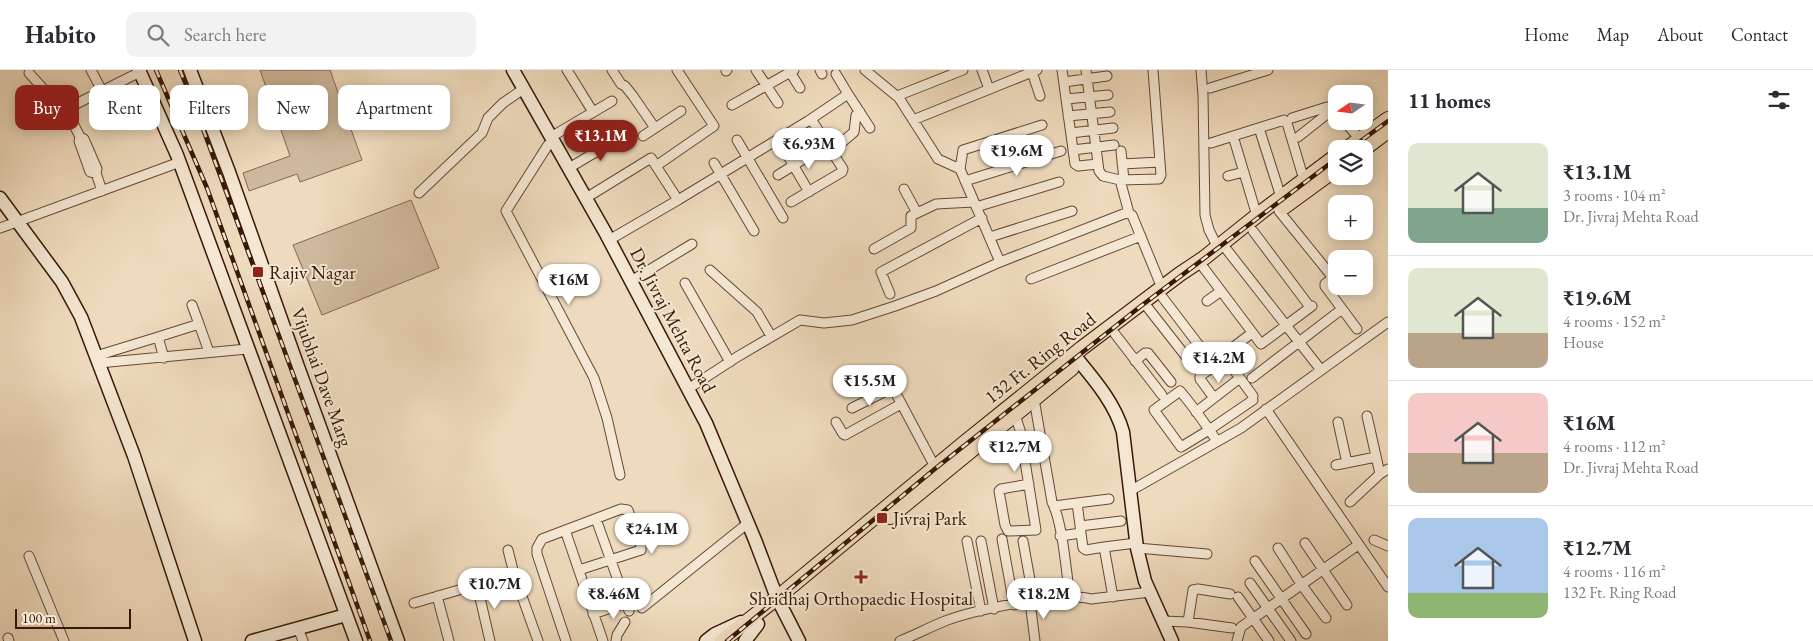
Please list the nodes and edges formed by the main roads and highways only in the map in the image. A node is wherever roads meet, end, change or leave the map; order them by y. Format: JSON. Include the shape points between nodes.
{"nodes":[{"id":1,"x":1388,"y":119,"type":"edge"},
{"id":2,"x":1388,"y":131,"type":"edge"},
{"id":3,"x":1366,"y":140,"type":"edge"},
{"id":4,"x":1370,"y":140,"type":"edge"},
{"id":5,"x":1328,"y":162,"type":"edge"},
{"id":6,"x":1328,"y":174,"type":"edge"},
{"id":7,"x":1280,"y":204,"type":"junction"},
{"id":8,"x":1222,"y":249,"type":"junction"},
{"id":9,"x":1162,"y":293,"type":"junction"},
{"id":10,"x":1077,"y":358,"type":"junction"},
{"id":11,"x":777,"y":604,"type":"junction"},
{"id":12,"x":727,"y":641,"type":"edge"}],
"edges":[{"from":1,"to":3,"type":"main road"},
{"from":2,"to":4,"type":"main road"},
{"from":5,"to":7,"type":"main road","name":"132 Ft. Ring Road"},
{"from":6,"to":7,"type":"main road","name":"132 Ft. Ring Road"},
{"from":7,"to":8,"type":"main road","name":"132 Ft. Ring Road","via":[[1253,230]]},
{"from":7,"to":8,"type":"main road","name":"132 Ft. Ring Road","via":[[1257,216]]},
{"from":8,"to":9,"type":"main road","name":"132 Ft. Ring Road"},
{"from":8,"to":9,"type":"main road","name":"132 Ft. Ring Road","via":[[1204,267]]},
{"from":9,"to":10,"type":"main road","name":"132 Ft. Ring Road"},
{"from":9,"to":10,"type":"main road","name":"132 Ft. Ring Road","via":[[1115,334]]},
{"from":10,"to":11,"type":"main road","name":"132 Ft. Ring Road","via":[[935,467]]},
{"from":10,"to":11,"type":"main road","name":"132 Ft. Ring Road","via":[[1034,400]]},
{"from":11,"to":12,"type":"main road","name":"132 Ft. Ring Road"}]}
